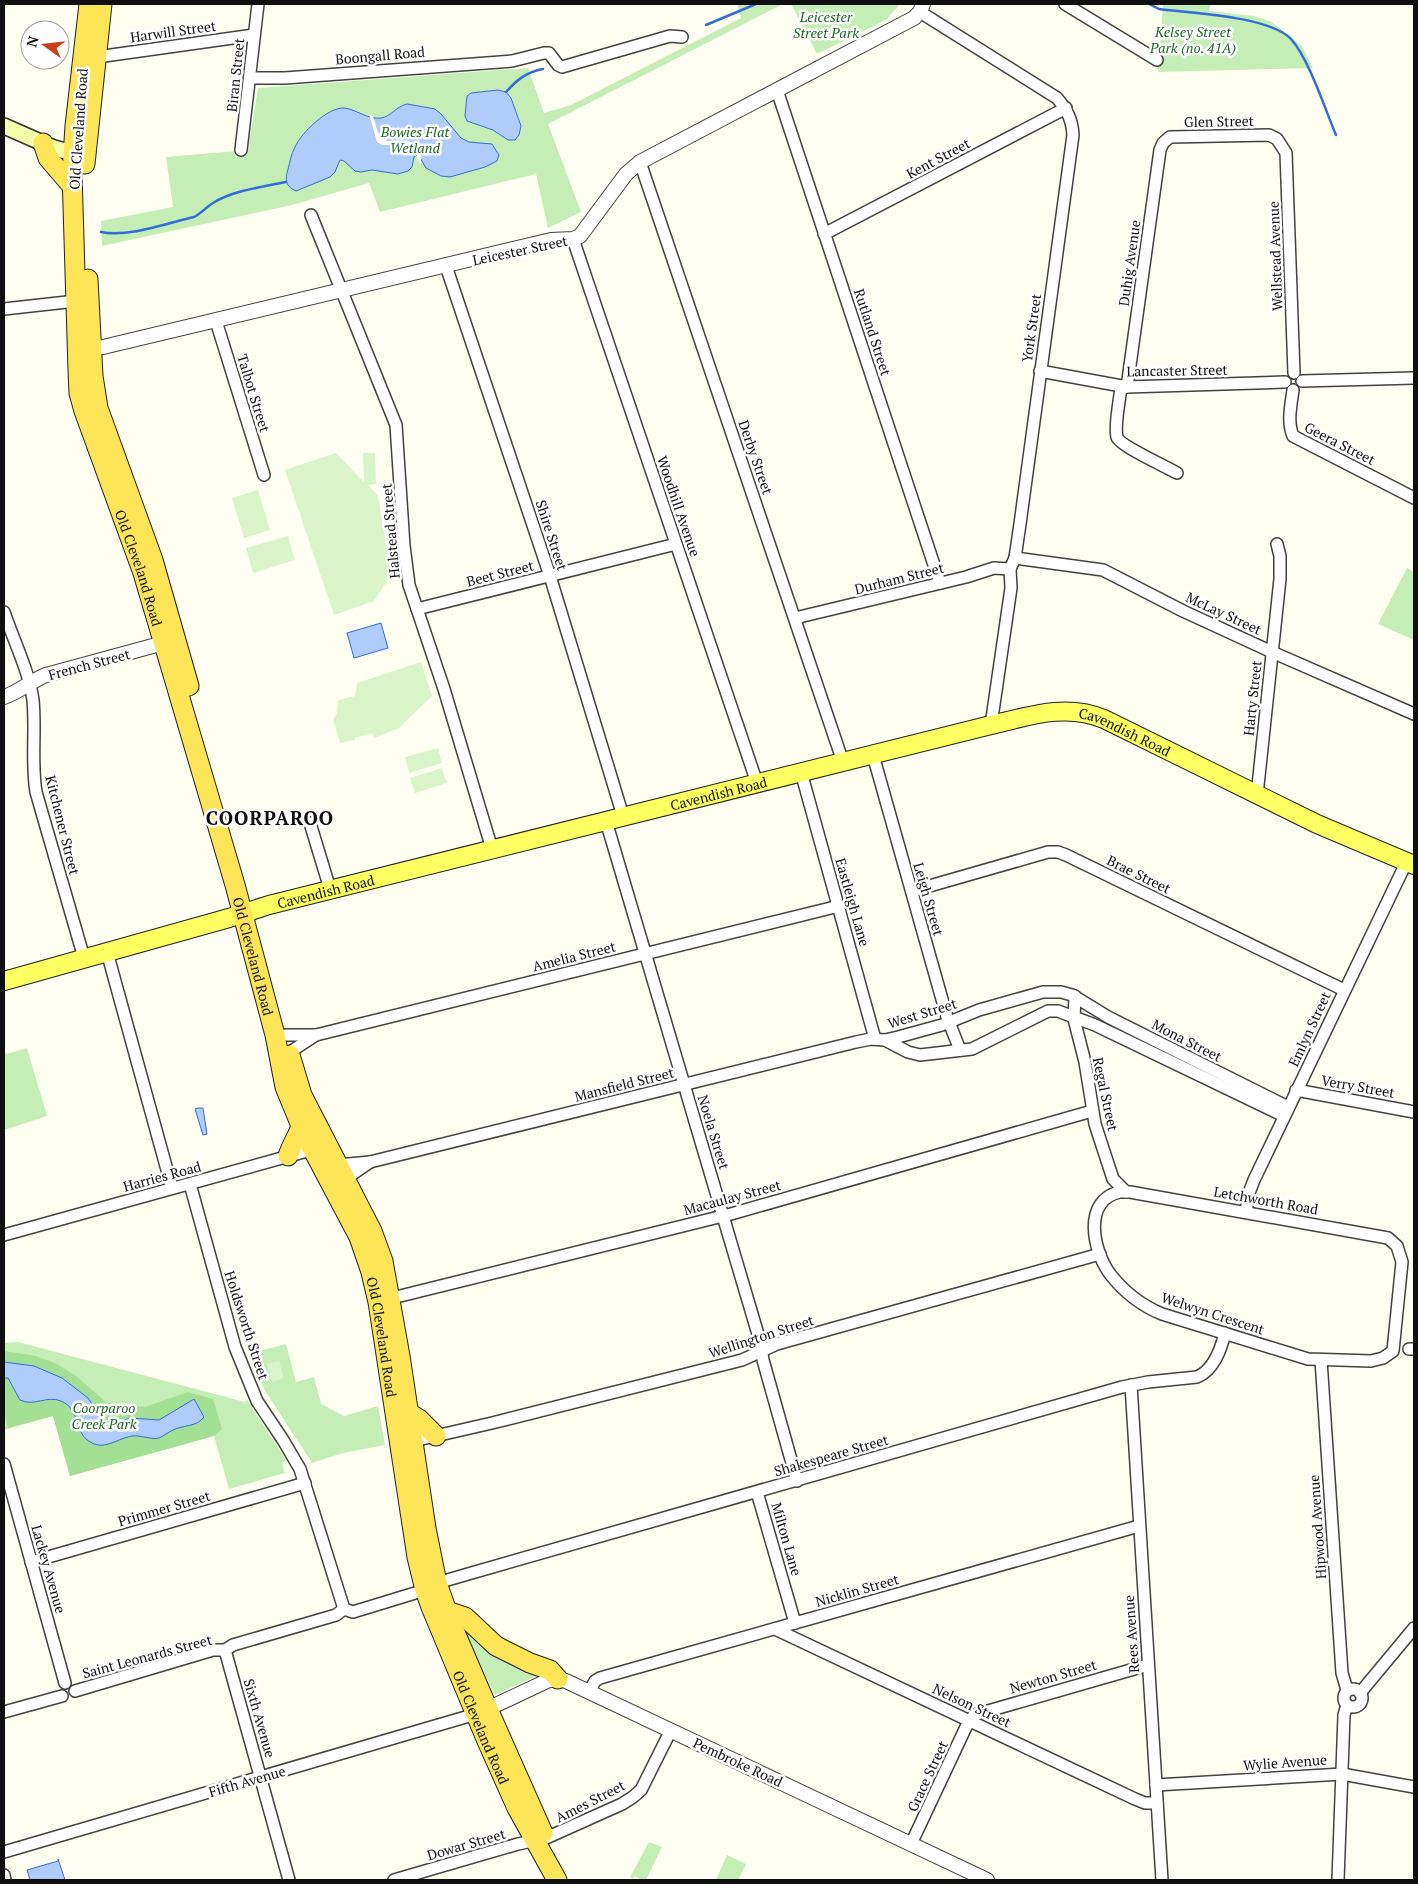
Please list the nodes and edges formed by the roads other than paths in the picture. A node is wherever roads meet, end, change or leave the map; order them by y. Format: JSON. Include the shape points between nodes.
{"nodes":[{"id":1,"x":89,"y":4,"type":"edge"},
{"id":2,"x":102,"y":4,"type":"edge"},
{"id":3,"x":258,"y":4,"type":"edge"},
{"id":4,"x":1066,"y":4,"type":"edge"},
{"id":5,"x":921,"y":8,"type":"edge"},
{"id":6,"x":254,"y":35,"type":"junction"},
{"id":7,"x":682,"y":37,"type":"dead end"},
{"id":8,"x":97,"y":57,"type":"junction"},
{"id":9,"x":1157,"y":60,"type":"dead end"},
{"id":10,"x":250,"y":78,"type":"junction"},
{"id":11,"x":777,"y":90,"type":"junction"},
{"id":12,"x":1066,"y":108,"type":"junction"},
{"id":13,"x":4,"y":126,"type":"edge"},
{"id":14,"x":1277,"y":139,"type":"joint"},
{"id":15,"x":1163,"y":142,"type":"joint"},
{"id":16,"x":44,"y":143,"type":"junction"},
{"id":17,"x":241,"y":150,"type":"dead end"},
{"id":18,"x":80,"y":155,"type":"junction"},
{"id":19,"x":640,"y":162,"type":"junction"},
{"id":20,"x":72,"y":186,"type":"junction"},
{"id":21,"x":311,"y":215,"type":"dead end"},
{"id":22,"x":824,"y":234,"type":"junction"},
{"id":23,"x":573,"y":239,"type":"junction"},
{"id":24,"x":446,"y":266,"type":"junction"},
{"id":25,"x":341,"y":291,"type":"junction"},
{"id":26,"x":76,"y":300,"type":"junction"},
{"id":27,"x":4,"y":309,"type":"edge"},
{"id":28,"x":216,"y":321,"type":"junction"},
{"id":29,"x":85,"y":348,"type":"junction"},
{"id":30,"x":1040,"y":371,"type":"junction"},
{"id":31,"x":1298,"y":377,"type":"junction"},
{"id":32,"x":1414,"y":378,"type":"edge"},
{"id":33,"x":1289,"y":386,"type":"junction"},
{"id":34,"x":1124,"y":387,"type":"junction"},
{"id":35,"x":1176,"y":473,"type":"dead end"},
{"id":36,"x":264,"y":475,"type":"dead end"},
{"id":37,"x":1414,"y":498,"type":"edge"},
{"id":38,"x":676,"y":544,"type":"junction"},
{"id":39,"x":1276,"y":544,"type":"dead end"},
{"id":40,"x":1015,"y":558,"type":"junction"},
{"id":41,"x":1010,"y":569,"type":"junction"},
{"id":42,"x":550,"y":576,"type":"junction"},
{"id":43,"x":940,"y":583,"type":"junction"},
{"id":44,"x":417,"y":609,"type":"junction"},
{"id":45,"x":4,"y":612,"type":"edge"},
{"id":46,"x":795,"y":618,"type":"junction"},
{"id":47,"x":170,"y":641,"type":"junction"},
{"id":48,"x":1272,"y":652,"type":"junction"},
{"id":49,"x":29,"y":683,"type":"junction"},
{"id":50,"x":4,"y":696,"type":"edge"},
{"id":51,"x":1414,"y":714,"type":"edge"},
{"id":52,"x":991,"y":725,"type":"junction"},
{"id":53,"x":873,"y":755,"type":"junction"},
{"id":54,"x":843,"y":762,"type":"junction"},
{"id":55,"x":801,"y":772,"type":"junction"},
{"id":56,"x":757,"y":783,"type":"junction"},
{"id":57,"x":1257,"y":795,"type":"junction"},
{"id":58,"x":623,"y":816,"type":"junction"},
{"id":59,"x":606,"y":821,"type":"junction"},
{"id":60,"x":310,"y":823,"type":"dead end"},
{"id":61,"x":492,"y":849,"type":"junction"},
{"id":62,"x":1410,"y":863,"type":"edge"},
{"id":63,"x":330,"y":890,"type":"junction"},
{"id":64,"x":912,"y":891,"type":"junction"},
{"id":65,"x":839,"y":906,"type":"junction"},
{"id":66,"x":248,"y":912,"type":"junction"},
{"id":67,"x":107,"y":952,"type":"junction"},
{"id":68,"x":645,"y":954,"type":"junction"},
{"id":69,"x":84,"y":958,"type":"junction"},
{"id":70,"x":4,"y":981,"type":"edge"},
{"id":71,"x":1344,"y":990,"type":"junction"},
{"id":72,"x":1075,"y":996,"type":"junction"},
{"id":73,"x":1074,"y":1016,"type":"junction"},
{"id":74,"x":949,"y":1022,"type":"junction"},
{"id":75,"x":316,"y":1035,"type":"junction"},
{"id":76,"x":880,"y":1040,"type":"junction"},
{"id":77,"x":288,"y":1044,"type":"junction"},
{"id":78,"x":960,"y":1050,"type":"junction"},
{"id":79,"x":684,"y":1084,"type":"junction"},
{"id":80,"x":1296,"y":1090,"type":"junction"},
{"id":81,"x":1092,"y":1111,"type":"junction"},
{"id":82,"x":1286,"y":1111,"type":"junction"},
{"id":83,"x":1414,"y":1112,"type":"edge"},
{"id":84,"x":301,"y":1127,"type":"junction"},
{"id":85,"x":320,"y":1148,"type":"junction"},
{"id":86,"x":288,"y":1156,"type":"junction"},
{"id":87,"x":370,"y":1162,"type":"junction"},
{"id":88,"x":342,"y":1172,"type":"junction"},
{"id":89,"x":190,"y":1184,"type":"junction"},
{"id":90,"x":172,"y":1188,"type":"junction"},
{"id":91,"x":1126,"y":1192,"type":"junction"},
{"id":92,"x":1246,"y":1212,"type":"junction"},
{"id":93,"x":723,"y":1216,"type":"junction"},
{"id":94,"x":4,"y":1235,"type":"edge"},
{"id":95,"x":1100,"y":1254,"type":"junction"},
{"id":96,"x":384,"y":1300,"type":"junction"},
{"id":97,"x":1225,"y":1333,"type":"junction"},
{"id":98,"x":762,"y":1351,"type":"junction"},
{"id":99,"x":1390,"y":1354,"type":"joint"},
{"id":100,"x":1321,"y":1360,"type":"junction"},
{"id":101,"x":1131,"y":1385,"type":"junction"},
{"id":102,"x":409,"y":1413,"type":"junction"},
{"id":103,"x":436,"y":1436,"type":"junction"},
{"id":104,"x":406,"y":1442,"type":"junction"},
{"id":105,"x":4,"y":1464,"type":"edge"},
{"id":106,"x":6,"y":1476,"type":"edge"},
{"id":107,"x":797,"y":1481,"type":"junction"},
{"id":108,"x":305,"y":1483,"type":"junction"},
{"id":109,"x":757,"y":1492,"type":"junction"},
{"id":110,"x":1139,"y":1526,"type":"junction"},
{"id":111,"x":31,"y":1562,"type":"junction"},
{"id":112,"x":431,"y":1586,"type":"junction"},
{"id":113,"x":344,"y":1609,"type":"junction"},
{"id":114,"x":446,"y":1611,"type":"junction"},
{"id":115,"x":795,"y":1623,"type":"junction"},
{"id":116,"x":775,"y":1628,"type":"junction"},
{"id":117,"x":1414,"y":1628,"type":"edge"},
{"id":118,"x":225,"y":1650,"type":"junction"},
{"id":119,"x":1148,"y":1665,"type":"junction"},
{"id":120,"x":558,"y":1679,"type":"junction"},
{"id":121,"x":65,"y":1683,"type":"junction"},
{"id":122,"x":1347,"y":1690,"type":"junction"},
{"id":123,"x":75,"y":1691,"type":"junction"},
{"id":124,"x":589,"y":1692,"type":"junction"},
{"id":125,"x":1360,"y":1693,"type":"junction"},
{"id":126,"x":62,"y":1696,"type":"junction"},
{"id":127,"x":1347,"y":1705,"type":"junction"},
{"id":128,"x":482,"y":1711,"type":"junction"},
{"id":129,"x":4,"y":1712,"type":"edge"},
{"id":130,"x":970,"y":1721,"type":"junction"},
{"id":131,"x":671,"y":1730,"type":"junction"},
{"id":132,"x":1342,"y":1774,"type":"junction"},
{"id":133,"x":261,"y":1777,"type":"junction"},
{"id":134,"x":1156,"y":1785,"type":"junction"},
{"id":135,"x":1414,"y":1787,"type":"edge"},
{"id":136,"x":1157,"y":1803,"type":"junction"},
{"id":137,"x":540,"y":1840,"type":"junction"},
{"id":138,"x":911,"y":1844,"type":"junction"},
{"id":139,"x":4,"y":1850,"type":"edge"},
{"id":140,"x":4,"y":1875,"type":"edge"},
{"id":141,"x":6,"y":1880,"type":"edge"},
{"id":142,"x":289,"y":1880,"type":"edge"},
{"id":143,"x":394,"y":1880,"type":"edge"},
{"id":144,"x":557,"y":1880,"type":"edge"},
{"id":145,"x":569,"y":1880,"type":"edge"},
{"id":146,"x":986,"y":1880,"type":"edge"},
{"id":147,"x":1162,"y":1880,"type":"edge"},
{"id":148,"x":1338,"y":1880,"type":"edge"}],
"edges":[{"from":1,"to":18,"type":"highway","name":"Old Cleveland Road"},
{"from":2,"to":8,"type":"highway","name":"Old Cleveland Road"},
{"from":3,"to":6,"type":"street","name":"Biran Street"},
{"from":4,"to":9,"type":"street"},
{"from":5,"to":11,"type":"street","name":"Leicester Street","via":[[914,18]]},
{"from":5,"to":12,"type":"street","via":[[1057,98]]},
{"from":6,"to":8,"type":"street","name":"Harwill Street"},
{"from":6,"to":10,"type":"street","name":"Biran Street"},
{"from":7,"to":10,"type":"street","name":"Boongall Road","via":[[670,36],[562,67],[549,53],[544,53],[512,61]]},
{"from":8,"to":18,"type":"highway","name":"Old Cleveland Road"},
{"from":10,"to":17,"type":"street","name":"Biran Street"},
{"from":11,"to":19,"type":"street","name":"Leicester Street"},
{"from":11,"to":22,"type":"street","name":"Rutland Street"},
{"from":12,"to":22,"type":"street","name":"Kent Street"},
{"from":12,"to":30,"type":"street","name":"York Street","via":[[1072,120],[1073,135]]},
{"from":13,"to":16,"type":"main road"},
{"from":14,"to":15,"type":"street","name":"Glen Street","via":[[1269,135],[1170,137]]},
{"from":14,"to":31,"type":"street","name":"Wellstead Avenue","via":[[1286,153]]},
{"from":15,"to":34,"type":"street","name":"Duhig Avenue"},
{"from":16,"to":18,"type":"main road"},
{"from":16,"to":20,"type":"highway","via":[[48,158]]},
{"from":18,"to":20,"type":"highway","name":"Old Cleveland Road"},
{"from":18,"to":29,"type":"highway","name":"Old Cleveland Road","via":[[86,239]]},
{"from":19,"to":23,"type":"street","name":"Leicester Street","via":[[626,174],[580,236]]},
{"from":19,"to":46,"type":"street","name":"Derby Street"},
{"from":20,"to":26,"type":"highway","name":"Old Cleveland Road"},
{"from":21,"to":25,"type":"street","name":"Halstead Street"},
{"from":22,"to":43,"type":"street","name":"Rutland Street"},
{"from":23,"to":24,"type":"street","name":"Leicester Street","via":[[551,240]]},
{"from":23,"to":38,"type":"street","name":"Woodhill Avenue"},
{"from":24,"to":25,"type":"street","name":"Leicester Street"},
{"from":24,"to":42,"type":"street","name":"Shire Street"},
{"from":25,"to":28,"type":"street","name":"Leicester Street"},
{"from":25,"to":44,"type":"street","name":"Halstead Street","via":[[396,425],[405,554]]},
{"from":26,"to":27,"type":"street"},
{"from":26,"to":29,"type":"highway","name":"Old Cleveland Road"},
{"from":28,"to":29,"type":"street","name":"Leicester Street","via":[[103,347]]},
{"from":28,"to":36,"type":"street","name":"Talbot Street"},
{"from":29,"to":47,"type":"highway","name":"Old Cleveland Road","via":[[81,401]]},
{"from":30,"to":34,"type":"street","name":"Lancaster Street"},
{"from":30,"to":40,"type":"street","name":"York Street"},
{"from":31,"to":32,"type":"street"},
{"from":31,"to":33,"type":"street","via":[[1287,377]]},
{"from":33,"to":34,"type":"street","name":"Lancaster Street"},
{"from":33,"to":37,"type":"street","name":"Geera Street","via":[[1290,430],[1293,436]]},
{"from":34,"to":35,"type":"street","name":"Duhig Avenue","via":[[1116,429],[1118,438],[1122,444]]},
{"from":38,"to":42,"type":"street","name":"Beet Street"},
{"from":38,"to":56,"type":"street","name":"Woodhill Avenue"},
{"from":39,"to":48,"type":"street","name":"Harty Street","via":[[1280,556],[1280,579]]},
{"from":40,"to":41,"type":"street","name":"York Street"},
{"from":40,"to":48,"type":"street","name":"McLay Street","via":[[1103,570]]},
{"from":41,"to":43,"type":"street","name":"Durham Street","via":[[994,568]]},
{"from":41,"to":52,"type":"street","name":"York Street","via":[[1011,588]]},
{"from":42,"to":44,"type":"street","name":"Beet Street"},
{"from":42,"to":58,"type":"street","name":"Shire Street"},
{"from":43,"to":46,"type":"street","name":"Durham Street"},
{"from":44,"to":61,"type":"street","name":"Halstead Street"},
{"from":45,"to":49,"type":"street","name":"Kitchener Street"},
{"from":46,"to":54,"type":"street","name":"Derby Street"},
{"from":47,"to":49,"type":"street","name":"French Street"},
{"from":47,"to":66,"type":"highway","name":"Old Cleveland Road"},
{"from":48,"to":51,"type":"street","name":"McLay Street"},
{"from":48,"to":57,"type":"street","name":"Harty Street"},
{"from":49,"to":50,"type":"street","name":"French Street"},
{"from":49,"to":69,"type":"street","name":"Kitchener Street","via":[[34,710],[36,792]]},
{"from":52,"to":53,"type":"main road","name":"Cavendish Road"},
{"from":52,"to":57,"type":"main road","name":"Cavendish Road","via":[[1052,711],[1088,713]]},
{"from":53,"to":54,"type":"main road","name":"Cavendish Road"},
{"from":53,"to":64,"type":"street","name":"Leigh Street"},
{"from":54,"to":55,"type":"main road","name":"Cavendish Road"},
{"from":55,"to":56,"type":"main road","name":"Cavendish Road"},
{"from":55,"to":65,"type":"street","name":"Eastleigh Lane"},
{"from":56,"to":58,"type":"main road","name":"Cavendish Road"},
{"from":57,"to":62,"type":"main road","name":"Cavendish Road"},
{"from":58,"to":59,"type":"main road","name":"Cavendish Road"},
{"from":59,"to":61,"type":"main road","name":"Cavendish Road"},
{"from":59,"to":68,"type":"street","name":"Noela Street"},
{"from":60,"to":63,"type":"street"},
{"from":61,"to":63,"type":"main road","name":"Cavendish Road"},
{"from":62,"to":71,"type":"street","name":"Emlyn Street"},
{"from":63,"to":66,"type":"main road","name":"Cavendish Road"},
{"from":64,"to":71,"type":"street","name":"Brae Street","via":[[1048,852],[1058,852]]},
{"from":64,"to":74,"type":"street","name":"Leigh Street"},
{"from":65,"to":68,"type":"street","name":"Amelia Street"},
{"from":65,"to":76,"type":"street","name":"Eastleigh Lane"},
{"from":66,"to":67,"type":"main road","name":"Cavendish Road"},
{"from":66,"to":77,"type":"highway","name":"Old Cleveland Road"},
{"from":66,"to":84,"type":"highway","name":"Old Cleveland Road","via":[[285,1087]]},
{"from":67,"to":69,"type":"main road","name":"Cavendish Road"},
{"from":67,"to":90,"type":"street"},
{"from":68,"to":75,"type":"street","name":"Amelia Street"},
{"from":68,"to":79,"type":"street","name":"Noela Street"},
{"from":69,"to":70,"type":"main road","name":"Cavendish Road"},
{"from":71,"to":80,"type":"street","name":"Emlyn Street"},
{"from":72,"to":73,"type":"street","name":"Regal Street"},
{"from":72,"to":74,"type":"street","name":"West Street","via":[[1044,992]]},
{"from":72,"to":82,"type":"street","name":"Mona Street","via":[[1108,1017]]},
{"from":73,"to":78,"type":"street","name":"West Street","via":[[1048,1011],[978,1047]]},
{"from":73,"to":81,"type":"street","name":"Regal Street"},
{"from":73,"to":82,"type":"street","name":"Mona Street"},
{"from":74,"to":76,"type":"street","name":"West Street"},
{"from":74,"to":78,"type":"street","name":"Leigh Street"},
{"from":75,"to":77,"type":"street","name":"Amelia Street"},
{"from":75,"to":77,"type":"street","name":"Amelia Street"},
{"from":76,"to":78,"type":"street","name":"West Street","via":[[920,1055]]},
{"from":76,"to":79,"type":"street","name":"Mansfield Street","via":[[856,1042]]},
{"from":77,"to":85,"type":"highway","name":"Old Cleveland Road"},
{"from":79,"to":87,"type":"street","name":"Mansfield Street"},
{"from":79,"to":93,"type":"street","name":"Noela Street"},
{"from":80,"to":82,"type":"street","name":"Emlyn Street"},
{"from":80,"to":83,"type":"street","name":"Verry Street"},
{"from":81,"to":91,"type":"street","name":"Regal Street","via":[[1112,1175]]},
{"from":81,"to":93,"type":"street","name":"Macaulay Street"},
{"from":82,"to":92,"type":"street","name":"Emlyn Street","via":[[1254,1180]]},
{"from":84,"to":85,"type":"highway","name":"Old Cleveland Road"},
{"from":84,"to":86,"type":"highway"},
{"from":85,"to":86,"type":"street","name":"Harries Road"},
{"from":85,"to":88,"type":"highway","name":"Old Cleveland Road"},
{"from":85,"to":96,"type":"highway","name":"Old Cleveland Road"},
{"from":86,"to":89,"type":"street","name":"Harries Road"},
{"from":87,"to":88,"type":"street","name":"Mansfield Street"},
{"from":87,"to":88,"type":"street","name":"Mansfield Street","via":[[354,1173]]},
{"from":88,"to":96,"type":"highway","name":"Old Cleveland Road","via":[[378,1245],[383,1261]]},
{"from":89,"to":90,"type":"street","name":"Harries Road"},
{"from":89,"to":108,"type":"street","name":"Holdsworth Street","via":[[235,1347],[257,1401],[295,1459]]},
{"from":90,"to":94,"type":"street","name":"Harries Road"},
{"from":91,"to":92,"type":"street","name":"Letchworth Road"},
{"from":91,"to":95,"type":"street","name":"Welwyn Crescent","via":[[1111,1196],[1096,1213],[1094,1229]]},
{"from":92,"to":99,"type":"street","name":"Letchworth Road","via":[[1392,1240],[1401,1253],[1402,1262],[1395,1347]]},
{"from":93,"to":96,"type":"street","name":"Macaulay Street"},
{"from":93,"to":98,"type":"street","name":"Noela Street"},
{"from":95,"to":97,"type":"street","name":"Welwyn Crescent","via":[[1109,1272],[1140,1304]]},
{"from":95,"to":98,"type":"street","name":"Wellington Street","via":[[783,1342]]},
{"from":96,"to":102,"type":"highway","name":"Old Cleveland Road"},
{"from":96,"to":104,"type":"highway","name":"Old Cleveland Road"},
{"from":97,"to":100,"type":"street","name":"Welwyn Crescent","via":[[1299,1357]]},
{"from":97,"to":101,"type":"street","name":"Shakespeare Street","via":[[1216,1358],[1200,1376]]},
{"from":98,"to":103,"type":"street","name":"Wellington Street","via":[[742,1360]]},
{"from":98,"to":107,"type":"street","name":"Noela Street"},
{"from":99,"to":100,"type":"street","name":"Welwyn Crescent","via":[[1371,1361]]},
{"from":100,"to":122,"type":"street","name":"Hipwood Avenue","via":[[1342,1674]]},
{"from":101,"to":107,"type":"street","name":"Shakespeare Street"},
{"from":101,"to":110,"type":"street","name":"Rees Avenue"},
{"from":102,"to":103,"type":"highway"},
{"from":102,"to":104,"type":"highway","name":"Old Cleveland Road"},
{"from":103,"to":104,"type":"street","name":"Wellington Street"},
{"from":104,"to":112,"type":"highway","name":"Old Cleveland Road","via":[[417,1557]]},
{"from":105,"to":106,"type":"street","name":"Lackey Avenue"},
{"from":106,"to":111,"type":"street","name":"Lackey Avenue"},
{"from":107,"to":109,"type":"street","name":"Shakespeare Street"},
{"from":108,"to":111,"type":"street","name":"Primmer Street"},
{"from":108,"to":113,"type":"street","name":"Holdsworth Street"},
{"from":109,"to":112,"type":"street","name":"Shakespeare Street"},
{"from":109,"to":115,"type":"street","name":"Milton Lane"},
{"from":110,"to":115,"type":"street","name":"Nicklin Street"},
{"from":110,"to":119,"type":"street","name":"Rees Avenue"},
{"from":111,"to":121,"type":"street","name":"Lackey Avenue"},
{"from":112,"to":113,"type":"street","name":"Saint Leonards Street","via":[[353,1612]]},
{"from":112,"to":114,"type":"highway","name":"Old Cleveland Road"},
{"from":112,"to":128,"type":"highway","name":"Old Cleveland Road"},
{"from":113,"to":118,"type":"street","name":"Saint Leonards Street","via":[[336,1615]]},
{"from":114,"to":120,"type":"highway","via":[[465,1617],[496,1646],[550,1670]]},
{"from":114,"to":128,"type":"highway","name":"Old Cleveland Road"},
{"from":115,"to":116,"type":"street","name":"Nicklin Street"},
{"from":116,"to":124,"type":"street","name":"Nicklin Street","via":[[600,1678]]},
{"from":116,"to":130,"type":"street","name":"Nelson Street"},
{"from":117,"to":125,"type":"street"},
{"from":118,"to":123,"type":"street","name":"Saint Leonards Street","via":[[213,1650]]},
{"from":118,"to":133,"type":"street","name":"Sixth Avenue"},
{"from":119,"to":130,"type":"street","name":"Newton Street","via":[[978,1713]]},
{"from":119,"to":134,"type":"street","name":"Rees Avenue"},
{"from":120,"to":124,"type":"street","name":"Pembroke Road"},
{"from":120,"to":128,"type":"street","via":[[543,1682]]},
{"from":121,"to":123,"type":"street"},
{"from":121,"to":126,"type":"street","via":[[60,1690]]},
{"from":122,"to":125,"type":"street","via":[[1356,1689]]},
{"from":122,"to":127,"type":"street","via":[[1343,1698]]},
{"from":123,"to":126,"type":"street","via":[[70,1698]]},
{"from":124,"to":131,"type":"street","name":"Pembroke Road"},
{"from":125,"to":127,"type":"street","via":[[1360,1704],[1352,1708]]},
{"from":126,"to":129,"type":"street"},
{"from":127,"to":132,"type":"street"},
{"from":128,"to":133,"type":"street","name":"Fifth Avenue"},
{"from":128,"to":137,"type":"highway","name":"Old Cleveland Road","via":[[517,1808]]},
{"from":130,"to":136,"type":"street","name":"Nelson Street","via":[[1135,1799]]},
{"from":130,"to":138,"type":"street","name":"Grace Street"},
{"from":131,"to":137,"type":"street","name":"Ames Street","via":[[644,1785],[633,1797]]},
{"from":131,"to":138,"type":"street","name":"Pembroke Road"},
{"from":132,"to":134,"type":"street","name":"Wylie Avenue"},
{"from":132,"to":135,"type":"street","name":"Wylie Avenue"},
{"from":132,"to":148,"type":"street"},
{"from":133,"to":139,"type":"street","name":"Fifth Avenue"},
{"from":133,"to":142,"type":"street","name":"Sixth Avenue"},
{"from":134,"to":136,"type":"street","name":"Rees Avenue"},
{"from":136,"to":147,"type":"street","name":"Rees Avenue"},
{"from":137,"to":143,"type":"street","name":"Dowar Street"},
{"from":137,"to":144,"type":"highway","name":"Old Cleveland Road"},
{"from":137,"to":145,"type":"highway","name":"Old Cleveland Road"},
{"from":138,"to":146,"type":"street","name":"Pembroke Road"},
{"from":140,"to":141,"type":"street"}]}
